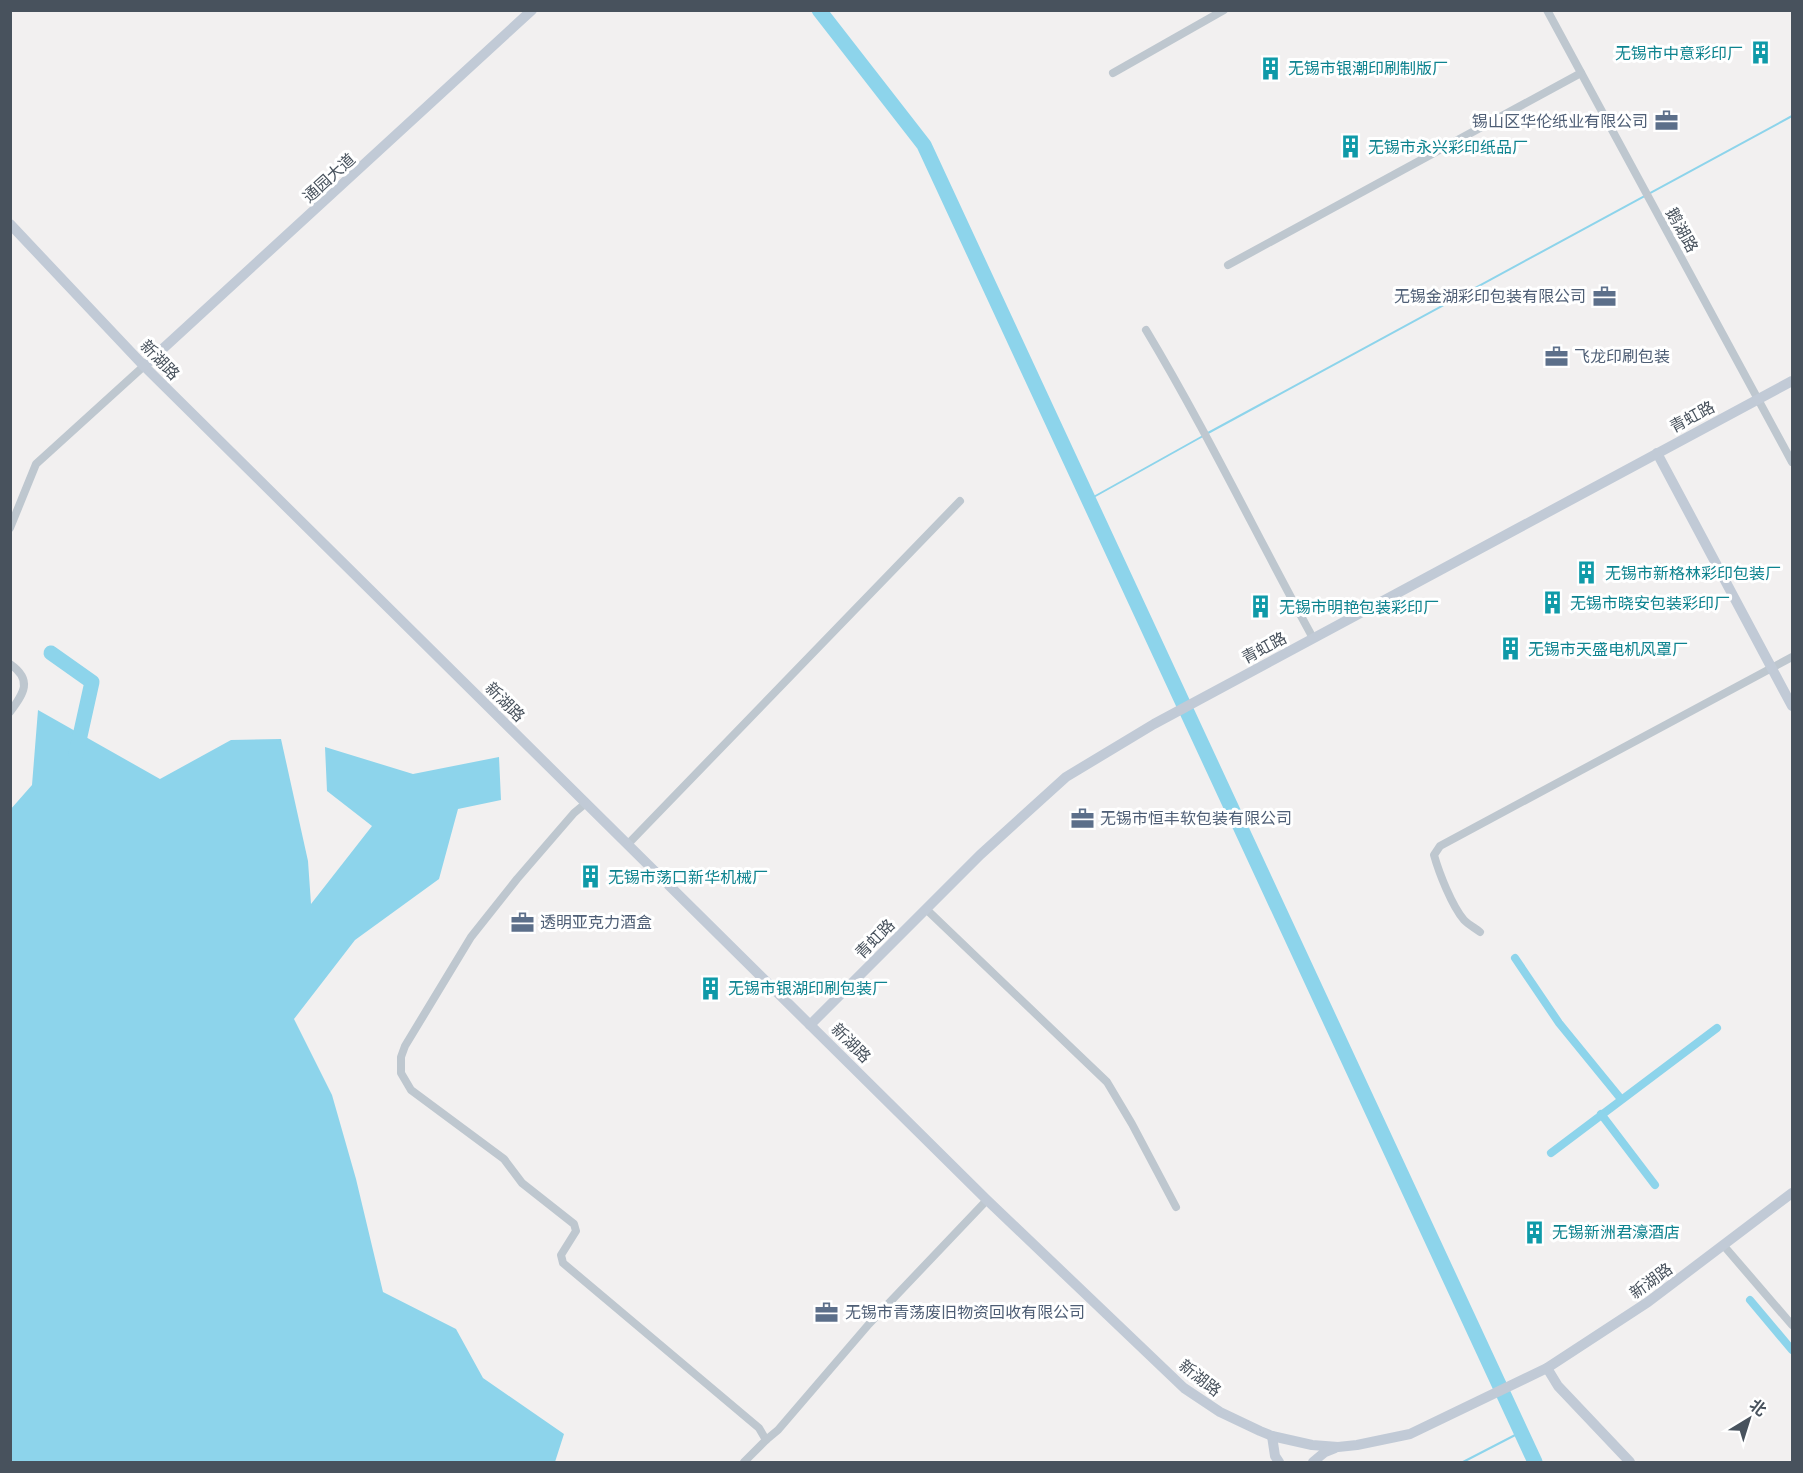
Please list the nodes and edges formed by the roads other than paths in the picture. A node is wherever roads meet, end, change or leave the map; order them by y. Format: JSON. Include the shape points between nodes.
{"nodes":[{"id":1,"x":532,"y":10,"type":"edge"},
{"id":2,"x":1224,"y":10,"type":"edge"},
{"id":3,"x":1547,"y":10,"type":"edge"},
{"id":4,"x":1113,"y":73,"type":"dead end"},
{"id":5,"x":1581,"y":73,"type":"junction"},
{"id":6,"x":10,"y":224,"type":"edge"},
{"id":7,"x":1228,"y":265,"type":"dead end"},
{"id":8,"x":1146,"y":330,"type":"dead end"},
{"id":9,"x":144,"y":366,"type":"junction"},
{"id":10,"x":1792,"y":381,"type":"edge"},
{"id":11,"x":1758,"y":399,"type":"junction"},
{"id":12,"x":1657,"y":453,"type":"junction"},
{"id":13,"x":1792,"y":462,"type":"edge"},
{"id":14,"x":960,"y":501,"type":"dead end"},
{"id":15,"x":10,"y":528,"type":"edge"},
{"id":16,"x":1313,"y":639,"type":"junction"},
{"id":17,"x":1792,"y":657,"type":"edge"},
{"id":18,"x":10,"y":664,"type":"edge"},
{"id":19,"x":1772,"y":669,"type":"junction"},
{"id":20,"x":1792,"y":706,"type":"edge"},
{"id":21,"x":10,"y":712,"type":"edge"},
{"id":22,"x":586,"y":803,"type":"junction"},
{"id":23,"x":628,"y":844,"type":"junction"},
{"id":24,"x":926,"y":909,"type":"junction"},
{"id":25,"x":1480,"y":932,"type":"dead end"},
{"id":26,"x":810,"y":1024,"type":"junction"},
{"id":27,"x":1792,"y":1193,"type":"edge"},
{"id":28,"x":987,"y":1200,"type":"junction"},
{"id":29,"x":1176,"y":1207,"type":"dead end"},
{"id":30,"x":1724,"y":1246,"type":"junction"},
{"id":31,"x":1792,"y":1325,"type":"edge"},
{"id":32,"x":1547,"y":1368,"type":"junction"},
{"id":33,"x":1272,"y":1436,"type":"junction"},
{"id":34,"x":766,"y":1440,"type":"junction"},
{"id":35,"x":1338,"y":1447,"type":"junction"},
{"id":36,"x":744,"y":1462,"type":"edge"},
{"id":37,"x":1279,"y":1462,"type":"edge"},
{"id":38,"x":1313,"y":1462,"type":"edge"},
{"id":39,"x":1630,"y":1462,"type":"edge"}],
"edges":[{"from":1,"to":9,"type":"main road","name":"通园大道"},
{"from":2,"to":4,"type":"street"},
{"from":3,"to":5,"type":"street","name":"鹅湖路"},
{"from":5,"to":7,"type":"street"},
{"from":5,"to":11,"type":"street","name":"鹅湖路"},
{"from":6,"to":9,"type":"main road","name":"新湖路"},
{"from":8,"to":16,"type":"street","via":[[1182,390]]},
{"from":9,"to":15,"type":"street","via":[[36,464]]},
{"from":9,"to":22,"type":"main road","name":"新湖路"},
{"from":10,"to":11,"type":"main road","name":"青虹路"},
{"from":11,"to":12,"type":"main road","name":"青虹路"},
{"from":11,"to":13,"type":"street","name":"鹅湖路"},
{"from":12,"to":16,"type":"main road","name":"青虹路"},
{"from":12,"to":19,"type":"main road"},
{"from":14,"to":23,"type":"street"},
{"from":16,"to":24,"type":"main road","name":"青虹路","via":[[1160,721],[1066,777]]},
{"from":17,"to":19,"type":"street"},
{"from":18,"to":21,"type":"street","via":[[25,679]]},
{"from":19,"to":20,"type":"main road"},
{"from":19,"to":25,"type":"street","via":[[1440,846],[1434,855],[1450,899],[1465,921]]},
{"from":22,"to":23,"type":"main road","name":"新湖路"},
{"from":22,"to":34,"type":"street","via":[[471,937],[405,1046],[401,1073],[411,1090],[504,1159],[522,1184],[574,1224],[576,1231],[561,1255],[563,1263],[759,1428]]},
{"from":23,"to":26,"type":"main road","name":"新湖路"},
{"from":24,"to":26,"type":"main road","name":"青虹路"},
{"from":24,"to":29,"type":"street","via":[[1107,1082]]},
{"from":26,"to":28,"type":"main road","name":"新湖路"},
{"from":27,"to":30,"type":"main road","name":"新湖路"},
{"from":28,"to":33,"type":"main road","name":"新湖路","via":[[1184,1388],[1220,1412]]},
{"from":28,"to":34,"type":"street"},
{"from":30,"to":31,"type":"street"},
{"from":30,"to":32,"type":"main road","name":"新湖路"},
{"from":32,"to":35,"type":"main road","name":"新湖路","via":[[1410,1434]]},
{"from":32,"to":39,"type":"main road","via":[[1558,1386]]},
{"from":33,"to":35,"type":"main road","name":"新湖路"},
{"from":33,"to":37,"type":"main road"},
{"from":34,"to":36,"type":"street"},
{"from":35,"to":38,"type":"main road"}]}
